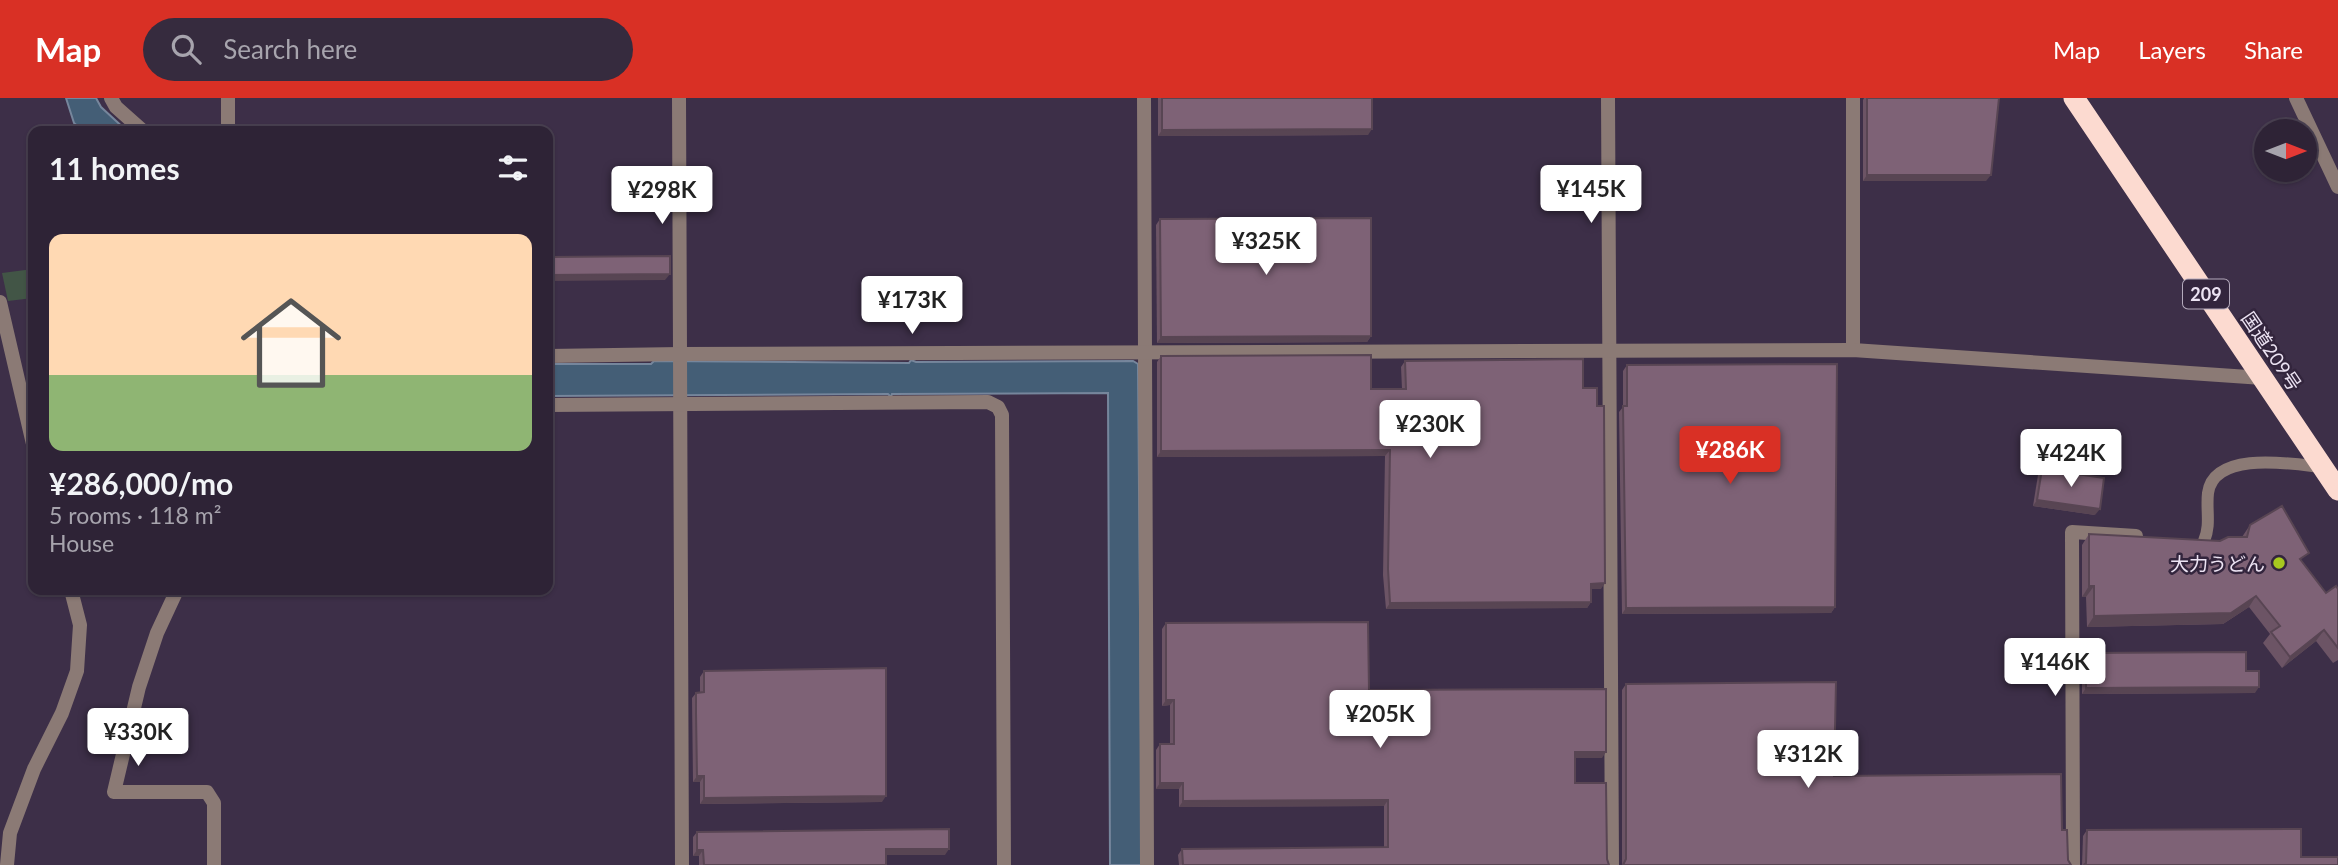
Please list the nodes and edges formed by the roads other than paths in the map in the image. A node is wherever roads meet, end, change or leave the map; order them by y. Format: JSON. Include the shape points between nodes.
{"nodes":[{"id":1,"x":111,"y":98,"type":"edge"},
{"id":2,"x":228,"y":98,"type":"edge"},
{"id":3,"x":679,"y":98,"type":"edge"},
{"id":4,"x":1144,"y":98,"type":"edge"},
{"id":5,"x":1608,"y":98,"type":"edge"},
{"id":6,"x":1853,"y":98,"type":"edge"},
{"id":7,"x":2074,"y":98,"type":"edge"},
{"id":8,"x":2296,"y":98,"type":"edge"},
{"id":9,"x":137,"y":126,"type":"edge"},
{"id":10,"x":228,"y":126,"type":"edge"},
{"id":11,"x":2338,"y":187,"type":"edge"},
{"id":12,"x":0,"y":302,"type":"edge"},
{"id":13,"x":1609,"y":351,"type":"junction"},
{"id":14,"x":1853,"y":351,"type":"junction"},
{"id":15,"x":1145,"y":353,"type":"junction"},
{"id":16,"x":680,"y":354,"type":"junction"},
{"id":17,"x":553,"y":356,"type":"edge"},
{"id":18,"x":2263,"y":379,"type":"junction"},
{"id":19,"x":679,"y":404,"type":"junction"},
{"id":20,"x":553,"y":405,"type":"edge"},
{"id":21,"x":28,"y":422,"type":"edge"},
{"id":22,"x":2333,"y":481,"type":"edge"},
{"id":23,"x":2151,"y":537,"type":"edge"},
{"id":24,"x":2202,"y":541,"type":"edge"},
{"id":25,"x":72,"y":595,"type":"edge"},
{"id":26,"x":175,"y":595,"type":"edge"},
{"id":27,"x":7,"y":865,"type":"edge"},
{"id":28,"x":214,"y":865,"type":"edge"},
{"id":29,"x":682,"y":865,"type":"edge"},
{"id":30,"x":1004,"y":865,"type":"edge"},
{"id":31,"x":1147,"y":865,"type":"edge"},
{"id":32,"x":1612,"y":865,"type":"edge"},
{"id":33,"x":2073,"y":865,"type":"edge"}],
"edges":[{"from":1,"to":9,"type":"street"},
{"from":2,"to":10,"type":"street"},
{"from":3,"to":16,"type":"street"},
{"from":4,"to":15,"type":"street"},
{"from":5,"to":13,"type":"street"},
{"from":6,"to":14,"type":"street"},
{"from":7,"to":18,"type":"highway","name":"国道209号","number":"209"},
{"from":8,"to":11,"type":"street"},
{"from":12,"to":21,"type":"street"},
{"from":13,"to":14,"type":"street"},
{"from":13,"to":15,"type":"street"},
{"from":13,"to":32,"type":"street"},
{"from":14,"to":18,"type":"street"},
{"from":15,"to":16,"type":"street"},
{"from":15,"to":31,"type":"street"},
{"from":16,"to":17,"type":"street"},
{"from":16,"to":19,"type":"street"},
{"from":18,"to":22,"type":"highway","name":"国道209号","number":"209"},
{"from":19,"to":20,"type":"street"},
{"from":19,"to":29,"type":"street"},
{"from":19,"to":30,"type":"street","via":[[988,402],[998,407],[1002,415]]},
{"from":22,"to":24,"type":"lane","via":[[2265,462],[2227,467],[2208,490],[2209,527]]},
{"from":23,"to":33,"type":"street","via":[[2072,532]]},
{"from":25,"to":27,"type":"street","via":[[80,625],[77,671],[10,833]]},
{"from":26,"to":28,"type":"street","via":[[139,687],[114,792],[207,792],[214,803]]}]}
